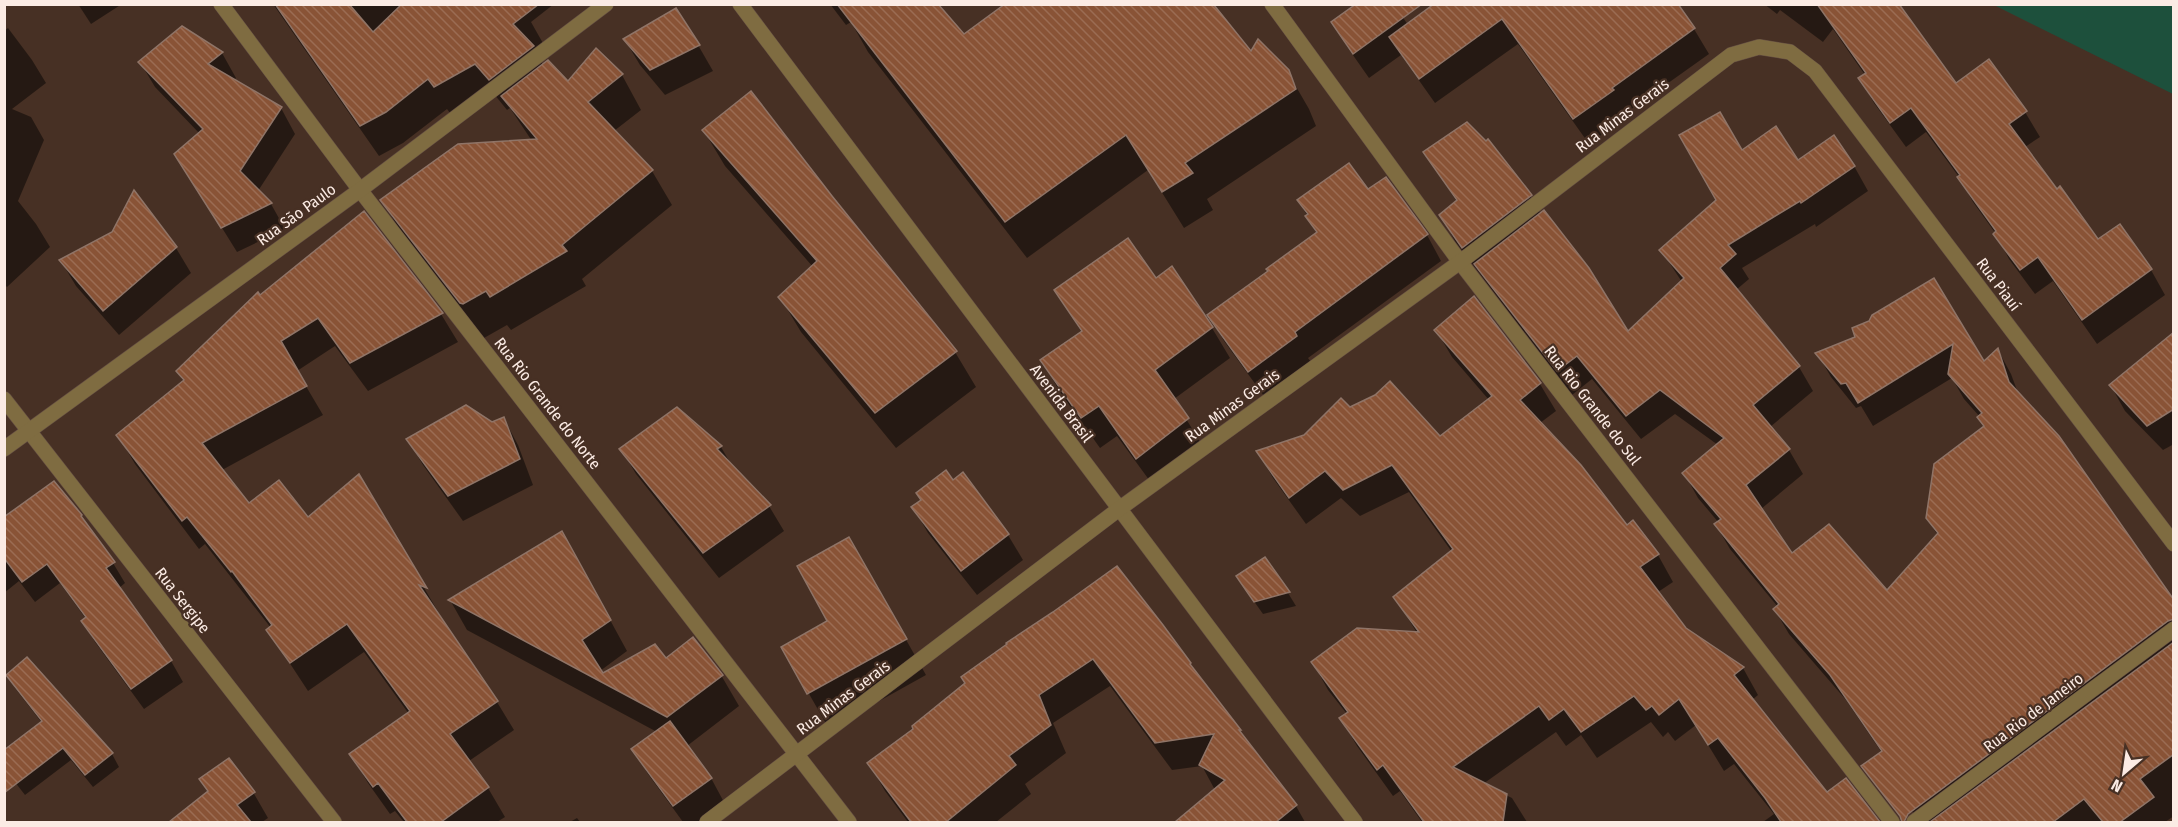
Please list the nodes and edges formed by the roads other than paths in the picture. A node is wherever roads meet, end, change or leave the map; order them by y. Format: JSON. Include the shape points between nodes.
{"nodes":[{"id":1,"x":221,"y":4,"type":"edge"},
{"id":2,"x":606,"y":4,"type":"edge"},
{"id":3,"x":741,"y":4,"type":"edge"},
{"id":4,"x":1272,"y":4,"type":"edge"},
{"id":5,"x":1790,"y":52,"type":"joint"},
{"id":6,"x":360,"y":189,"type":"junction"},
{"id":7,"x":1460,"y":262,"type":"junction"},
{"id":8,"x":4,"y":399,"type":"edge"},
{"id":9,"x":29,"y":431,"type":"junction"},
{"id":10,"x":4,"y":449,"type":"edge"},
{"id":11,"x":1119,"y":509,"type":"junction"},
{"id":12,"x":2174,"y":544,"type":"edge"},
{"id":13,"x":2174,"y":629,"type":"edge"},
{"id":14,"x":797,"y":754,"type":"junction"},
{"id":15,"x":334,"y":822,"type":"edge"},
{"id":16,"x":707,"y":822,"type":"edge"},
{"id":17,"x":849,"y":822,"type":"edge"},
{"id":18,"x":1355,"y":822,"type":"edge"},
{"id":19,"x":1892,"y":822,"type":"edge"},
{"id":20,"x":1914,"y":822,"type":"edge"}],
"edges":[{"from":1,"to":6,"type":"street","name":"Rua Rio Grande do Norte"},
{"from":2,"to":6,"type":"street","name":"Rua São Paulo"},
{"from":3,"to":11,"type":"street","name":"Avenida Brasil"},
{"from":4,"to":7,"type":"street","name":"Rua Rio Grande do Sul"},
{"from":5,"to":7,"type":"street","name":"Rua Minas Gerais","via":[[1758,46],[1731,55]]},
{"from":5,"to":12,"type":"street","name":"Rua Piauí","via":[[1815,71]]},
{"from":6,"to":9,"type":"street","name":"Rua São Paulo"},
{"from":6,"to":14,"type":"street","name":"Rua Rio Grande do Norte"},
{"from":7,"to":11,"type":"street","name":"Rua Minas Gerais"},
{"from":7,"to":19,"type":"street","name":"Rua Rio Grande do Sul"},
{"from":8,"to":9,"type":"street","name":"Rua Sergipe"},
{"from":9,"to":10,"type":"street","name":"Rua São Paulo"},
{"from":9,"to":15,"type":"street","name":"Rua Sergipe"},
{"from":11,"to":14,"type":"street","name":"Rua Minas Gerais"},
{"from":11,"to":18,"type":"street","name":"Avenida Brasil"},
{"from":13,"to":20,"type":"street","name":"Rua Rio de Janeiro"},
{"from":14,"to":16,"type":"street","name":"Rua Minas Gerais"},
{"from":14,"to":17,"type":"street","name":"Rua Rio Grande do Norte"}]}
